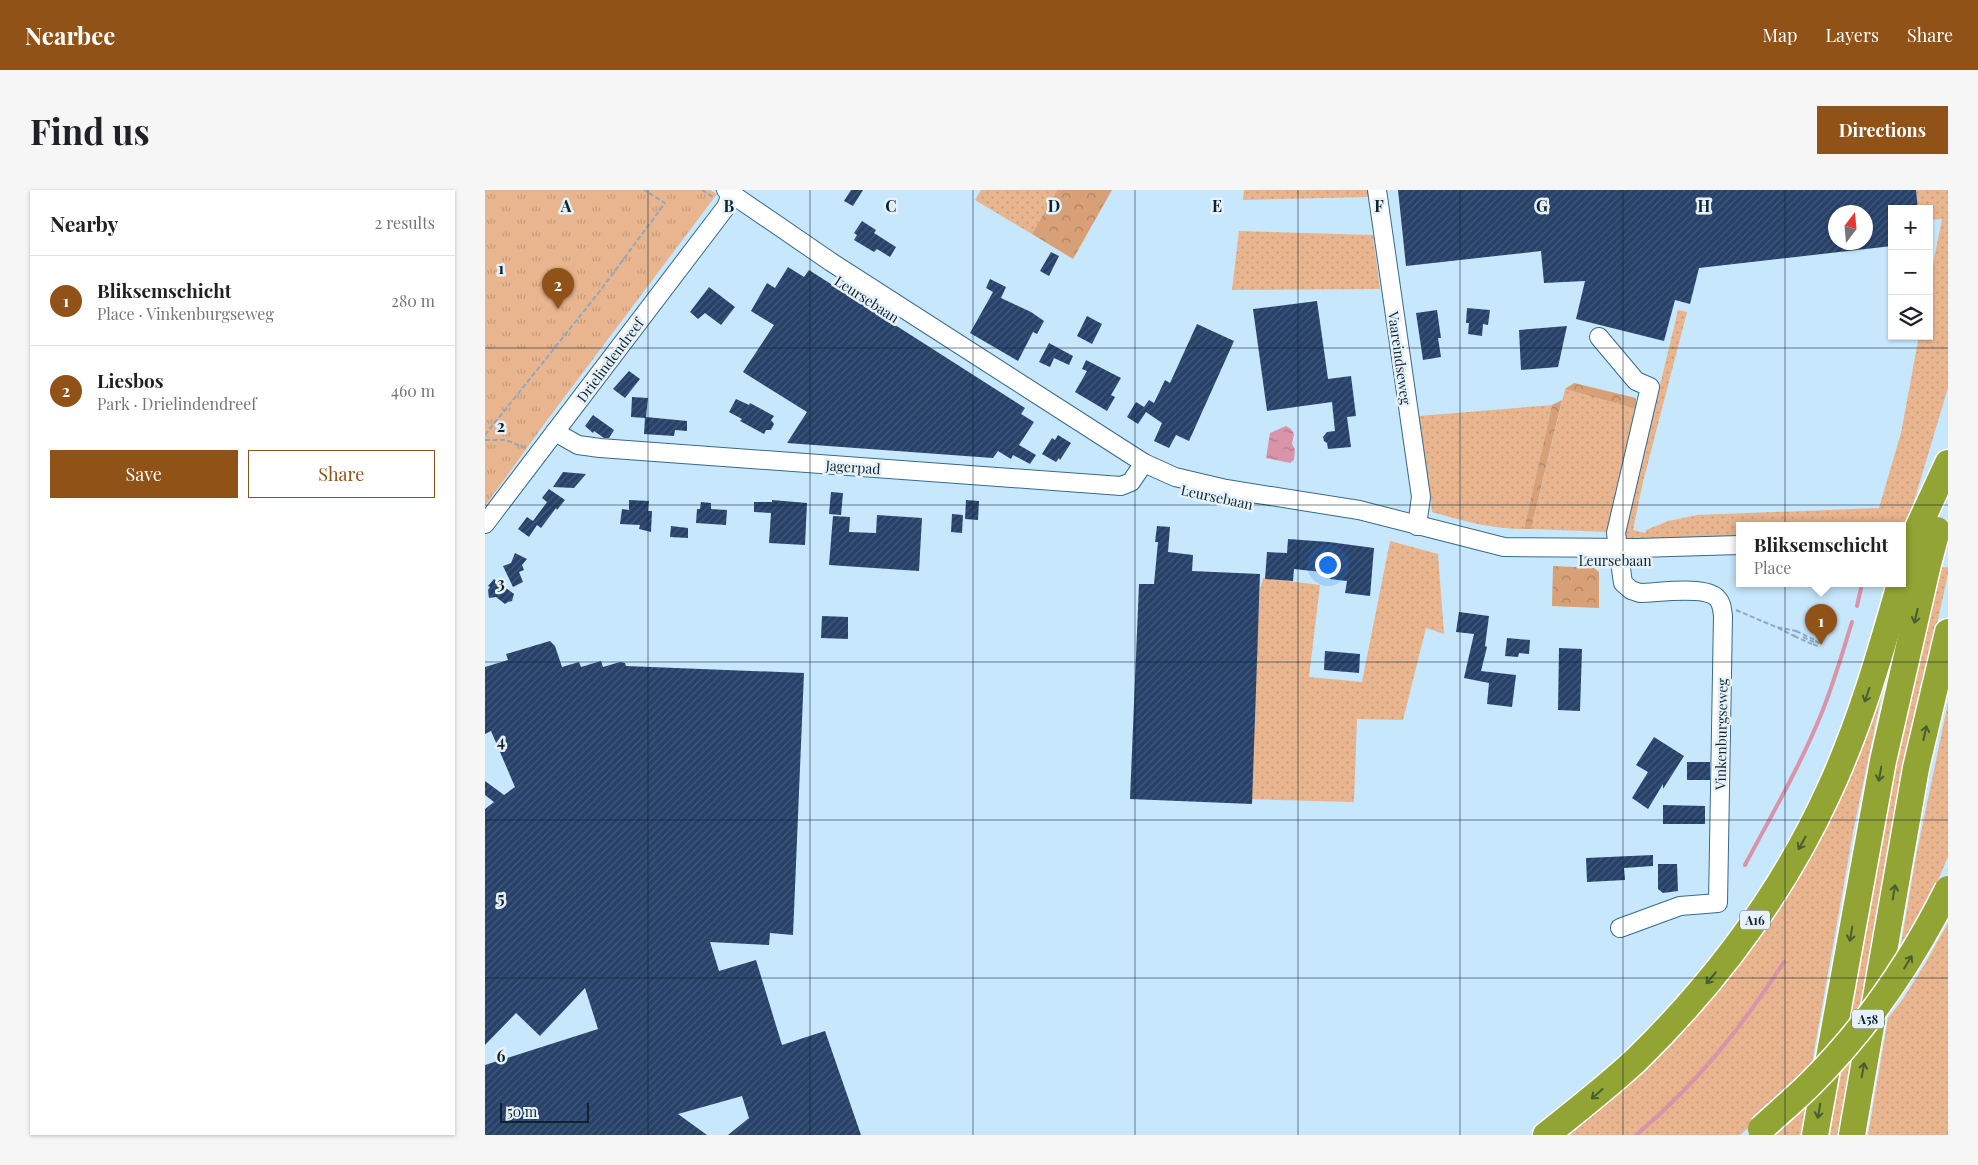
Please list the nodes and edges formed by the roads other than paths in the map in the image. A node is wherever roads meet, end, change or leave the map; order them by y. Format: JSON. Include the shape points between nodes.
{"nodes":[{"id":1,"x":1377,"y":190,"type":"edge"},
{"id":2,"x":729,"y":195,"type":"edge"},
{"id":3,"x":1599,"y":338,"type":"dead end"},
{"id":4,"x":555,"y":432,"type":"junction"},
{"id":5,"x":1144,"y":463,"type":"junction"},
{"id":6,"x":1948,"y":463,"type":"edge"},
{"id":7,"x":1948,"y":483,"type":"edge"},
{"id":8,"x":485,"y":524,"type":"edge"},
{"id":9,"x":1417,"y":526,"type":"junction"},
{"id":10,"x":1926,"y":534,"type":"edge"},
{"id":11,"x":1736,"y":545,"type":"edge"},
{"id":12,"x":1618,"y":548,"type":"junction"},
{"id":13,"x":1908,"y":575,"type":"edge"},
{"id":14,"x":1904,"y":587,"type":"edge"},
{"id":15,"x":1948,"y":632,"type":"edge"},
{"id":16,"x":1948,"y":888,"type":"edge"},
{"id":17,"x":1620,"y":928,"type":"dead end"},
{"id":18,"x":1757,"y":1132,"type":"edge"},
{"id":19,"x":1546,"y":1135,"type":"edge"},
{"id":20,"x":1815,"y":1135,"type":"edge"},
{"id":21,"x":1852,"y":1135,"type":"edge"}],
"edges":[{"from":1,"to":9,"type":"street","name":"Vaareindseweg","via":[[1421,497]]},
{"from":2,"to":4,"type":"street","name":"Drielindendreef"},
{"from":2,"to":5,"type":"street","name":"Leursebaan"},
{"from":3,"to":12,"type":"street","via":[[1636,381],[1650,387],[1616,533]]},
{"from":4,"to":5,"type":"street","name":"Jagerpad","via":[[578,445],[600,448],[1121,486],[1131,482]]},
{"from":4,"to":8,"type":"street","name":"Drielindendreef"},
{"from":5,"to":9,"type":"street","name":"Leursebaan","via":[[1175,477],[1359,510]]},
{"from":6,"to":10,"type":"highway","number":"A16"},
{"from":7,"to":10,"type":"highway","number":"A16"},
{"from":9,"to":12,"type":"street","name":"Leursebaan","via":[[1504,547]]},
{"from":10,"to":13,"type":"highway","number":"A16","bridge":true},
{"from":11,"to":12,"type":"street","name":"Leursebaan"},
{"from":12,"to":17,"type":"street","name":"Vinkenburgseweg","via":[[1621,577],[1631,590],[1640,593],[1706,592],[1716,597],[1723,616],[1718,903],[1681,906]]},
{"from":13,"to":20,"type":"highway","number":"A16","one_way":true,"via":[[1883,761]]},
{"from":14,"to":19,"type":"highway","number":"A16","one_way":true,"via":[[1840,766],[1816,818],[1772,894],[1733,949],[1676,1019],[1635,1061]]},
{"from":21,"to":15,"type":"highway","one_way":true,"via":[[1916,768]]},
{"from":18,"to":16,"type":"highway","number":"A58","one_way":true,"bridge":true,"via":[[1809,1085],[1879,1005],[1914,952]]}]}
